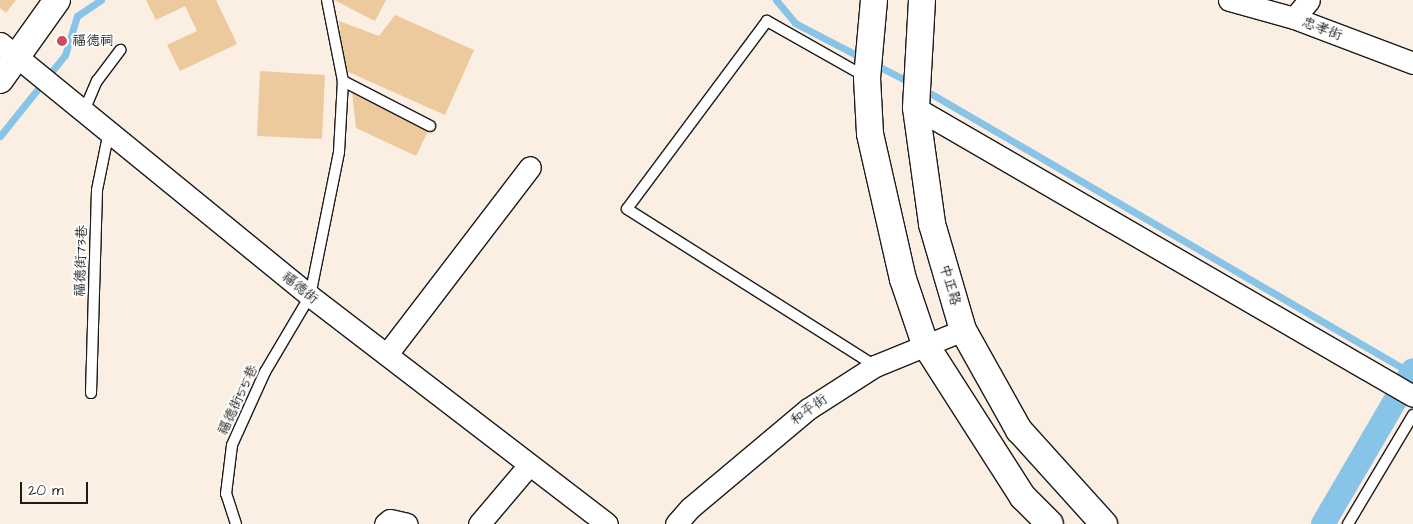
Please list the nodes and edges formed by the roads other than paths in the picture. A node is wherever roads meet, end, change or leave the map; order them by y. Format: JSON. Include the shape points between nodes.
{"nodes":[{"id":1,"x":57,"y":0,"type":"edge"},
{"id":2,"x":327,"y":0,"type":"edge"},
{"id":3,"x":874,"y":0,"type":"edge"},
{"id":4,"x":922,"y":0,"type":"edge"},
{"id":5,"x":1229,"y":0,"type":"edge"},
{"id":6,"x":1310,"y":0,"type":"edge"},
{"id":7,"x":1294,"y":18,"type":"junction"},
{"id":8,"x":8,"y":50,"type":"edge"},
{"id":9,"x":120,"y":50,"type":"dead end"},
{"id":10,"x":1413,"y":63,"type":"edge"},
{"id":11,"x":868,"y":78,"type":"junction"},
{"id":12,"x":0,"y":80,"type":"edge"},
{"id":13,"x":343,"y":81,"type":"junction"},
{"id":14,"x":916,"y":108,"type":"junction"},
{"id":15,"x":84,"y":111,"type":"junction"},
{"id":16,"x":430,"y":126,"type":"dead end"},
{"id":17,"x":109,"y":131,"type":"junction"},
{"id":18,"x":530,"y":167,"type":"dead end"},
{"id":19,"x":310,"y":296,"type":"junction"},
{"id":20,"x":964,"y":330,"type":"junction"},
{"id":21,"x":925,"y":344,"type":"junction"},
{"id":22,"x":386,"y":354,"type":"junction"},
{"id":23,"x":874,"y":366,"type":"junction"},
{"id":24,"x":92,"y":393,"type":"dead end"},
{"id":25,"x":1413,"y":396,"type":"edge"},
{"id":26,"x":1413,"y":416,"type":"edge"},
{"id":27,"x":529,"y":465,"type":"junction"},
{"id":28,"x":236,"y":524,"type":"edge"},
{"id":29,"x":385,"y":524,"type":"edge"},
{"id":30,"x":407,"y":524,"type":"edge"},
{"id":31,"x":479,"y":524,"type":"edge"},
{"id":32,"x":607,"y":524,"type":"edge"},
{"id":33,"x":676,"y":524,"type":"edge"},
{"id":34,"x":1050,"y":524,"type":"edge"},
{"id":35,"x":1104,"y":524,"type":"edge"},
{"id":36,"x":1348,"y":524,"type":"edge"}],
"edges":[{"from":1,"to":8,"type":"street"},
{"from":2,"to":13,"type":"lane","name":"福德街55巷"},
{"from":3,"to":11,"type":"street"},
{"from":4,"to":14,"type":"street","name":"中正路"},
{"from":5,"to":7,"type":"street","name":"忠孝街"},
{"from":6,"to":7,"type":"street"},
{"from":7,"to":10,"type":"street","name":"忠孝街"},
{"from":8,"to":12,"type":"street"},
{"from":8,"to":15,"type":"street","name":"福德街"},
{"from":9,"to":15,"type":"lane","via":[[97,80]]},
{"from":11,"to":21,"type":"street","via":[[870,134],[903,279]]},
{"from":11,"to":23,"type":"lane","via":[[767,21],[627,209]]},
{"from":13,"to":16,"type":"lane"},
{"from":13,"to":19,"type":"lane","name":"福德街55巷","via":[[340,152]]},
{"from":14,"to":20,"type":"street","name":"中正路","via":[[932,224]]},
{"from":14,"to":25,"type":"street"},
{"from":15,"to":17,"type":"street","name":"福德街"},
{"from":17,"to":19,"type":"street","name":"福德街"},
{"from":17,"to":24,"type":"lane","name":"福德街73巷","via":[[97,190]]},
{"from":18,"to":22,"type":"street"},
{"from":19,"to":22,"type":"street","name":"福德街"},
{"from":19,"to":28,"type":"lane","name":"福德街55巷","via":[[265,372],[232,445],[226,494]]},
{"from":20,"to":21,"type":"street","name":"和平街"},
{"from":20,"to":35,"type":"street","name":"中正路","via":[[1019,430]]},
{"from":21,"to":23,"type":"street","name":"和平街"},
{"from":21,"to":34,"type":"street","via":[[1023,497]]},
{"from":22,"to":27,"type":"street","name":"福德街"},
{"from":23,"to":33,"type":"street","name":"和平街","via":[[808,409],[690,508]]},
{"from":26,"to":36,"type":"lane"},
{"from":27,"to":31,"type":"street"},
{"from":27,"to":32,"type":"street","name":"福德街"},
{"from":29,"to":30,"type":"street","via":[[390,520]]}]}
